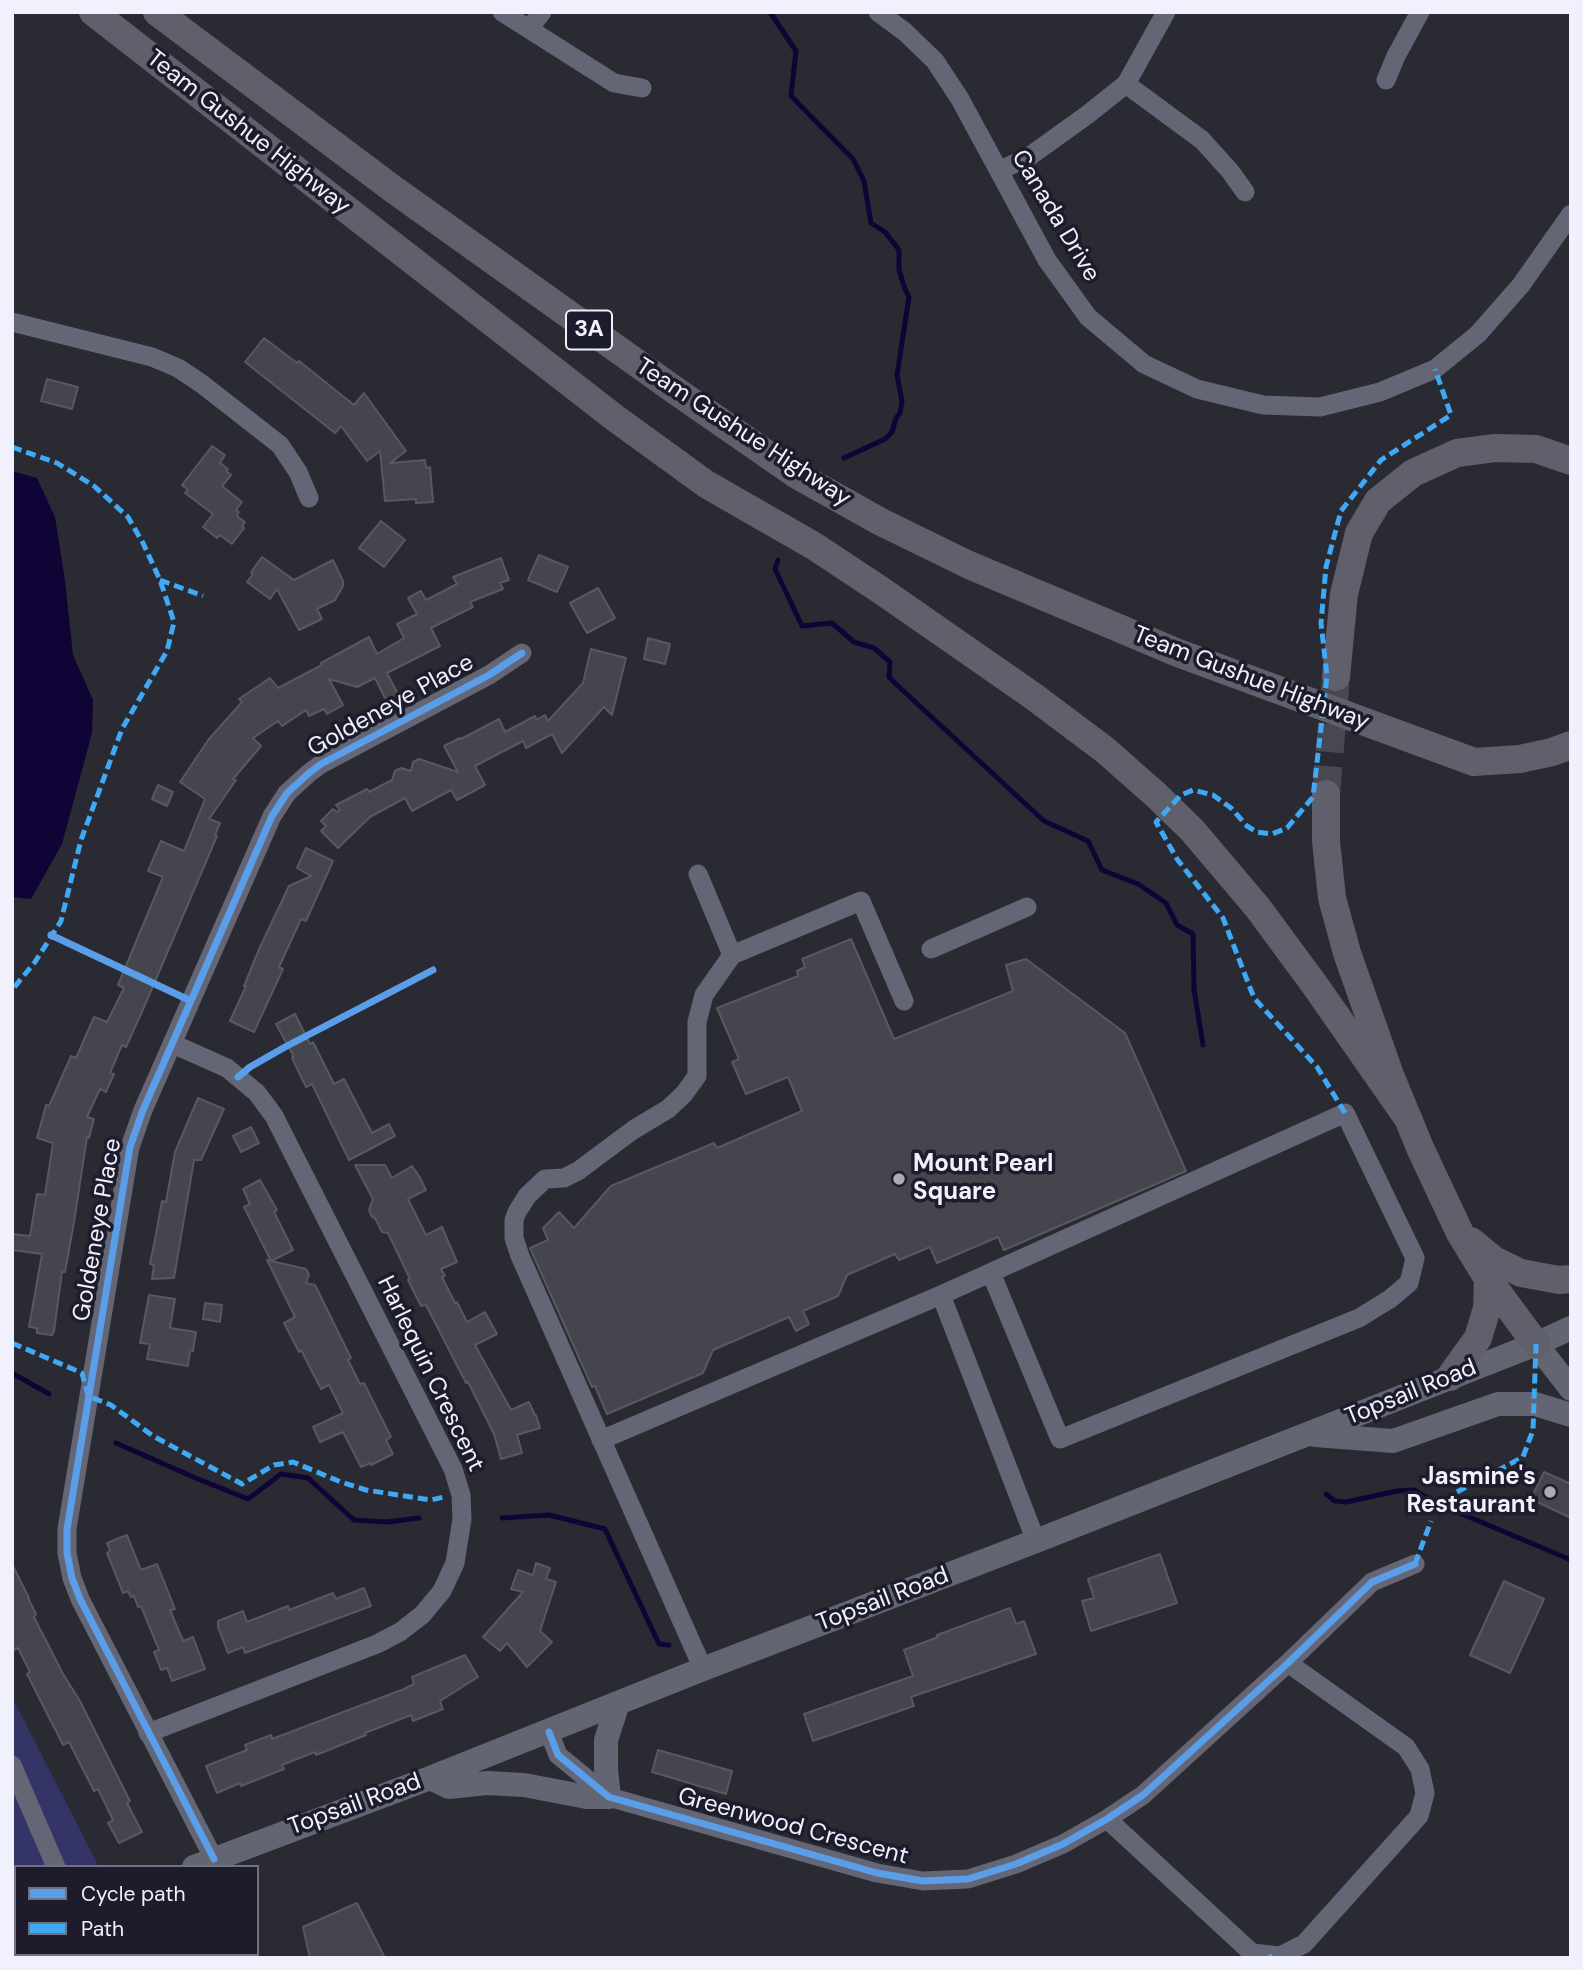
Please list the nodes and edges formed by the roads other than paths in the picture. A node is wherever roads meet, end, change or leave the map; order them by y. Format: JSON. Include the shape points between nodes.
{"nodes":[{"id":1,"x":93,"y":12,"type":"edge"},
{"id":2,"x":157,"y":12,"type":"edge"},
{"id":3,"x":502,"y":12,"type":"edge"},
{"id":4,"x":542,"y":12,"type":"edge"},
{"id":5,"x":878,"y":12,"type":"edge"},
{"id":6,"x":1166,"y":12,"type":"edge"},
{"id":7,"x":1420,"y":12,"type":"edge"},
{"id":8,"x":529,"y":29,"type":"junction"},
{"id":9,"x":1386,"y":80,"type":"dead end"},
{"id":10,"x":1126,"y":84,"type":"junction"},
{"id":11,"x":642,"y":88,"type":"dead end"},
{"id":12,"x":999,"y":171,"type":"junction"},
{"id":13,"x":1245,"y":192,"type":"dead end"},
{"id":14,"x":1571,"y":214,"type":"edge"},
{"id":15,"x":12,"y":322,"type":"edge"},
{"id":16,"x":1571,"y":460,"type":"edge"},
{"id":17,"x":309,"y":498,"type":"dead end"},
{"id":18,"x":522,"y":653,"type":"dead end"},
{"id":19,"x":1336,"y":677,"type":"tunnel mouth"},
{"id":20,"x":1571,"y":745,"type":"edge"},
{"id":21,"x":1326,"y":794,"type":"tunnel mouth"},
{"id":22,"x":698,"y":874,"type":"dead end"},
{"id":23,"x":1027,"y":907,"type":"dead end"},
{"id":24,"x":932,"y":949,"type":"dead end"},
{"id":25,"x":732,"y":955,"type":"junction"},
{"id":26,"x":904,"y":1001,"type":"dead end"},
{"id":27,"x":173,"y":1044,"type":"junction"},
{"id":28,"x":1409,"y":1120,"type":"junction"},
{"id":29,"x":1460,"y":1233,"type":"junction"},
{"id":30,"x":991,"y":1273,"type":"junction"},
{"id":31,"x":1489,"y":1279,"type":"junction"},
{"id":32,"x":1571,"y":1279,"type":"edge"},
{"id":33,"x":941,"y":1295,"type":"junction"},
{"id":34,"x":1571,"y":1328,"type":"edge"},
{"id":35,"x":1536,"y":1344,"type":"junction"},
{"id":36,"x":1450,"y":1377,"type":"junction"},
{"id":37,"x":1571,"y":1389,"type":"edge"},
{"id":38,"x":1571,"y":1415,"type":"edge"},
{"id":39,"x":1307,"y":1434,"type":"junction"},
{"id":40,"x":601,"y":1440,"type":"junction"},
{"id":41,"x":1036,"y":1541,"type":"junction"},
{"id":42,"x":1415,"y":1564,"type":"dead end"},
{"id":43,"x":1288,"y":1663,"type":"junction"},
{"id":44,"x":703,"y":1669,"type":"junction"},
{"id":45,"x":618,"y":1703,"type":"junction"},
{"id":46,"x":549,"y":1732,"type":"junction"},
{"id":47,"x":148,"y":1733,"type":"junction"},
{"id":48,"x":13,"y":1768,"type":"edge"},
{"id":49,"x":430,"y":1778,"type":"junction"},
{"id":50,"x":609,"y":1797,"type":"junction"},
{"id":51,"x":1107,"y":1819,"type":"junction"},
{"id":52,"x":204,"y":1863,"type":"edge"},
{"id":53,"x":55,"y":1865,"type":"edge"}],
"edges":[{"from":1,"to":28,"type":"highway","name":"Team Gushue Highway","number":"3A","via":[[615,418],[706,484],[814,546],[1033,695],[1105,750],[1207,847],[1258,908]]},
{"from":2,"to":20,"type":"highway","name":"Team Gushue Highway","number":"3A","via":[[393,189],[676,391],[797,475],[881,522],[969,565],[1178,653],[1475,762],[1520,759]]},
{"from":3,"to":8,"type":"street"},
{"from":4,"to":8,"type":"street"},
{"from":5,"to":12,"type":"street","name":"Canada Drive","via":[[935,61]]},
{"from":6,"to":10,"type":"street"},
{"from":7,"to":9,"type":"street"},
{"from":8,"to":11,"type":"street","via":[[614,83]]},
{"from":10,"to":12,"type":"street","via":[[1030,156]]},
{"from":10,"to":13,"type":"street","via":[[1202,140]]},
{"from":12,"to":14,"type":"street","name":"Canada Drive","via":[[1046,260],[1088,317],[1144,364],[1197,389],[1263,405],[1320,407],[1380,392],[1435,369],[1478,334],[1513,295]]},
{"from":15,"to":17,"type":"street","via":[[152,357],[178,368],[280,445],[299,472]]},
{"from":16,"to":19,"type":"highway","via":[[1536,449],[1457,453],[1413,473],[1378,501],[1359,533],[1344,594]]},
{"from":18,"to":27,"type":"street","name":"Goldeneye Place","via":[[321,764],[287,793],[272,816]]},
{"from":21,"to":28,"type":"highway","via":[[1332,898],[1390,1076]]},
{"from":22,"to":25,"type":"street"},
{"from":23,"to":24,"type":"street"},
{"from":25,"to":26,"type":"street","via":[[861,901]]},
{"from":25,"to":40,"type":"street","via":[[704,996],[697,1022],[697,1076],[684,1094],[578,1171],[545,1180],[521,1203],[514,1220],[517,1248]]},
{"from":27,"to":47,"type":"street","name":"Goldeneye Place","via":[[136,1128],[126,1165],[67,1540],[75,1588]]},
{"from":27,"to":47,"type":"street","name":"Harlequin Crescent","via":[[227,1068],[257,1093],[274,1116],[453,1469],[463,1519],[456,1563],[442,1591],[400,1632]]},
{"from":28,"to":29,"type":"highway"},
{"from":29,"to":31,"type":"highway"},
{"from":29,"to":32,"type":"highway","via":[[1494,1260],[1521,1273]]},
{"from":30,"to":30,"type":"street","via":[[1060,1439],[1359,1318],[1409,1283],[1415,1258],[1345,1113]]},
{"from":30,"to":33,"type":"street"},
{"from":31,"to":35,"type":"highway"},
{"from":31,"to":36,"type":"highway","via":[[1478,1338]]},
{"from":33,"to":40,"type":"street"},
{"from":33,"to":41,"type":"street"},
{"from":34,"to":35,"type":"main road","name":"Topsail Road"},
{"from":35,"to":36,"type":"main road","name":"Topsail Road"},
{"from":35,"to":37,"type":"main road"},
{"from":36,"to":39,"type":"main road","name":"Topsail Road"},
{"from":38,"to":39,"type":"main road","via":[[1535,1404],[1498,1404],[1393,1441]]},
{"from":39,"to":41,"type":"main road","name":"Topsail Road"},
{"from":40,"to":44,"type":"street"},
{"from":41,"to":44,"type":"main road","name":"Topsail Road"},
{"from":42,"to":43,"type":"street","name":"Greenwood Crescent","via":[[1372,1582]]},
{"from":43,"to":51,"type":"street","name":"Greenwood Crescent","via":[[1143,1795]]},
{"from":43,"to":51,"type":"street","via":[[1406,1746],[1420,1769],[1425,1793],[1419,1816],[1304,1944],[1280,1956],[1251,1953]]},
{"from":44,"to":45,"type":"main road","name":"Topsail Road"},
{"from":45,"to":46,"type":"main road","name":"Topsail Road"},
{"from":45,"to":50,"type":"main road","via":[[606,1740]]},
{"from":46,"to":49,"type":"main road","name":"Topsail Road"},
{"from":46,"to":50,"type":"street","name":"Greenwood Crescent","via":[[558,1755]]},
{"from":47,"to":52,"type":"street","name":"Goldeneye Place"},
{"from":48,"to":53,"type":"street"},
{"from":49,"to":50,"type":"main road","via":[[449,1787],[524,1785]]},
{"from":49,"to":52,"type":"main road","name":"Topsail Road"},
{"from":50,"to":51,"type":"street","name":"Greenwood Crescent","via":[[877,1873],[923,1881],[968,1879],[1016,1864]]}]}
